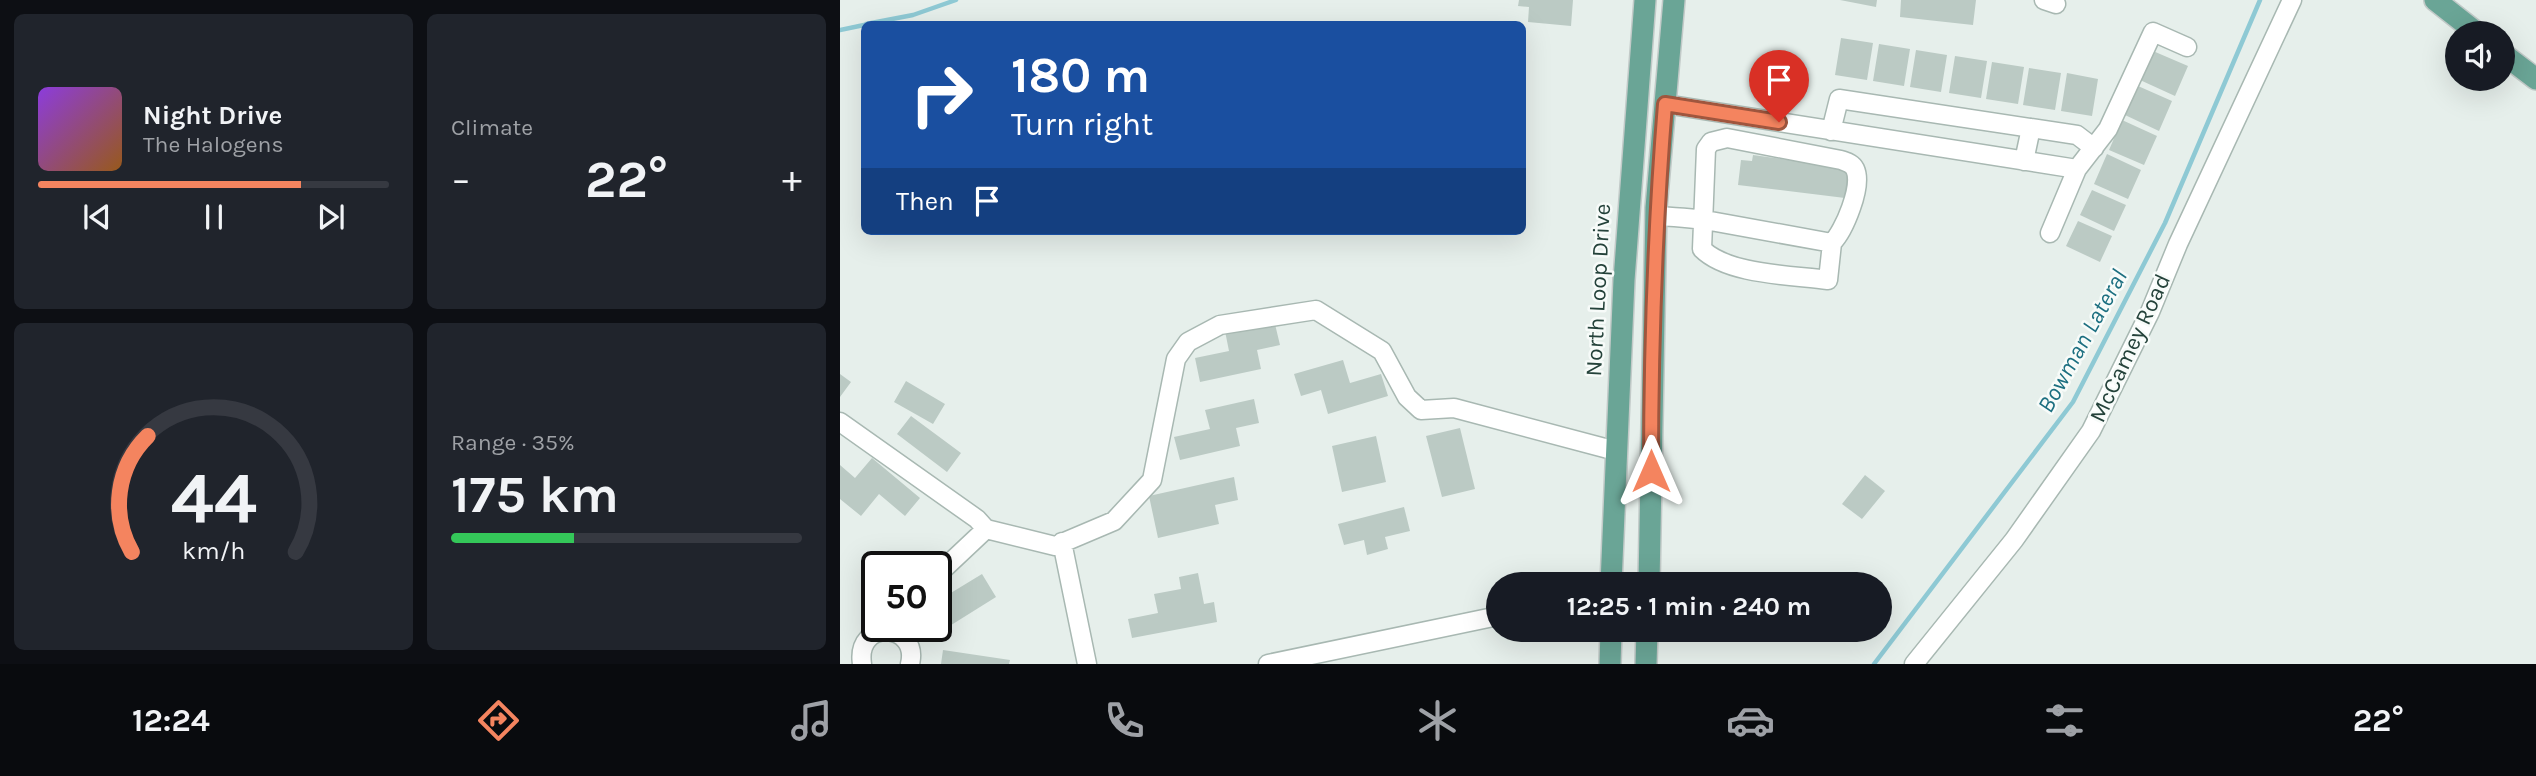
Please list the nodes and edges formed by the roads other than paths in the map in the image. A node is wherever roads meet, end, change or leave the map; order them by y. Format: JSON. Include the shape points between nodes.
{"nodes":[{"id":1,"x":1645,"y":0,"type":"edge"},
{"id":2,"x":1674,"y":0,"type":"edge"},
{"id":3,"x":2292,"y":0,"type":"edge"},
{"id":4,"x":2435,"y":0,"type":"edge"},
{"id":5,"x":2462,"y":21,"type":"edge"},
{"id":6,"x":2187,"y":47,"type":"dead end"},
{"id":7,"x":2515,"y":63,"type":"edge"},
{"id":8,"x":2536,"y":79,"type":"edge"},
{"id":9,"x":1665,"y":104,"type":"junction"},
{"id":10,"x":2031,"y":128,"type":"junction"},
{"id":11,"x":1831,"y":131,"type":"junction"},
{"id":12,"x":2094,"y":148,"type":"junction"},
{"id":13,"x":2024,"y":161,"type":"junction"},
{"id":14,"x":2077,"y":170,"type":"junction"},
{"id":15,"x":1656,"y":216,"type":"junction"},
{"id":16,"x":1702,"y":219,"type":"junction"},
{"id":17,"x":2050,"y":233,"type":"dead end"},
{"id":18,"x":1832,"y":243,"type":"junction"},
{"id":19,"x":1621,"y":336,"type":"junction"},
{"id":20,"x":1652,"y":342,"type":"junction"},
{"id":21,"x":840,"y":422,"type":"edge"},
{"id":22,"x":1616,"y":451,"type":"junction"},
{"id":23,"x":986,"y":529,"type":"junction"},
{"id":24,"x":1062,"y":542,"type":"junction"},
{"id":25,"x":952,"y":561,"type":"edge"},
{"id":26,"x":1611,"y":572,"type":"edge"},
{"id":27,"x":1649,"y":572,"type":"edge"},
{"id":28,"x":1486,"y":619,"type":"edge"},
{"id":29,"x":867,"y":642,"type":"edge"},
{"id":30,"x":907,"y":642,"type":"edge"},
{"id":31,"x":1611,"y":642,"type":"edge"},
{"id":32,"x":1647,"y":642,"type":"edge"},
{"id":33,"x":862,"y":664,"type":"edge"},
{"id":34,"x":910,"y":664,"type":"edge"},
{"id":35,"x":1087,"y":664,"type":"edge"},
{"id":36,"x":1268,"y":664,"type":"edge"},
{"id":37,"x":1610,"y":664,"type":"edge"},
{"id":38,"x":1646,"y":664,"type":"edge"},
{"id":39,"x":1914,"y":664,"type":"edge"}],
"edges":[{"from":1,"to":19,"type":"main road","name":"North Loop Drive"},
{"from":2,"to":9,"type":"main road"},
{"from":3,"to":39,"type":"street","name":"McCamey Road","via":[[2091,431],[2014,540]]},
{"from":4,"to":5,"type":"main road"},
{"from":6,"to":12,"type":"street","via":[[2153,32],[2108,129]]},
{"from":7,"to":8,"type":"main road"},
{"from":9,"to":11,"type":"street"},
{"from":9,"to":15,"type":"main road"},
{"from":10,"to":11,"type":"street","via":[[1839,99]]},
{"from":10,"to":12,"type":"street","via":[[2077,135]]},
{"from":10,"to":13,"type":"street"},
{"from":11,"to":13,"type":"street"},
{"from":12,"to":14,"type":"street"},
{"from":13,"to":14,"type":"street"},
{"from":14,"to":17,"type":"street"},
{"from":15,"to":16,"type":"street"},
{"from":15,"to":20,"type":"main road"},
{"from":16,"to":18,"type":"street"},
{"from":16,"to":18,"type":"street","via":[[1702,249],[1720,262],[1748,269],[1828,280]]},
{"from":16,"to":18,"type":"street","via":[[1706,149],[1711,142],[1727,138],[1852,164],[1857,178],[1854,196],[1842,233]]},
{"from":19,"to":20,"type":"main road"},
{"from":19,"to":22,"type":"main road","name":"North Loop Drive"},
{"from":20,"to":27,"type":"main road"},
{"from":21,"to":23,"type":"street"},
{"from":22,"to":24,"type":"street","via":[[1454,408],[1421,410],[1407,397],[1382,351],[1316,310],[1220,325],[1188,342],[1176,359],[1152,480],[1114,522]]},
{"from":22,"to":26,"type":"main road","name":"North Loop Drive"},
{"from":23,"to":24,"type":"street","via":[[1055,546]]},
{"from":23,"to":25,"type":"street"},
{"from":24,"to":35,"type":"street"},
{"from":28,"to":36,"type":"street"},
{"from":29,"to":33,"type":"street"},
{"from":30,"to":34,"type":"street"},
{"from":31,"to":37,"type":"main road"},
{"from":32,"to":38,"type":"main road"}]}
